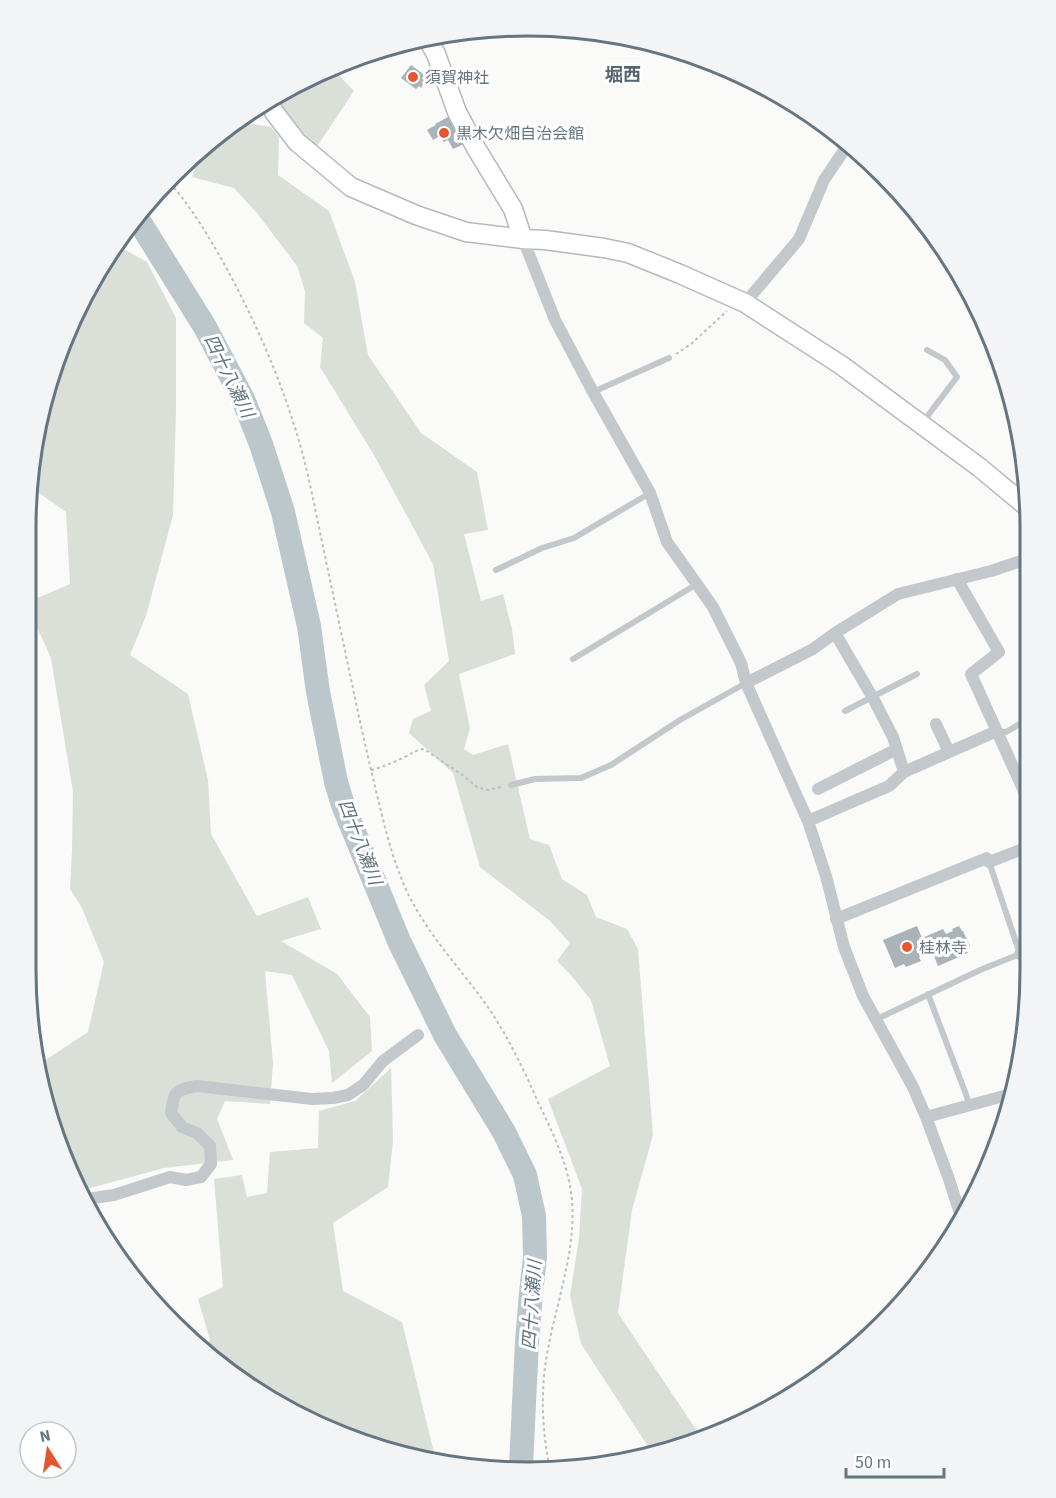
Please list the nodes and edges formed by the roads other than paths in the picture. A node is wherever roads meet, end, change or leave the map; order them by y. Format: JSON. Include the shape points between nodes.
{"nodes":[{"id":1,"x":431,"y":45,"type":"edge"},
{"id":2,"x":272,"y":108,"type":"edge"},
{"id":3,"x":844,"y":151,"type":"edge"},
{"id":4,"x":523,"y":239,"type":"junction"},
{"id":5,"x":742,"y":302,"type":"junction"},
{"id":6,"x":927,"y":350,"type":"dead end"},
{"id":7,"x":669,"y":358,"type":"road end"},
{"id":8,"x":593,"y":392,"type":"junction"},
{"id":9,"x":921,"y":425,"type":"junction"},
{"id":10,"x":650,"y":493,"type":"junction"},
{"id":11,"x":1019,"y":499,"type":"edge"},
{"id":12,"x":1020,"y":561,"type":"edge"},
{"id":13,"x":496,"y":570,"type":"dead end"},
{"id":14,"x":957,"y":579,"type":"junction"},
{"id":15,"x":697,"y":584,"type":"junction"},
{"id":16,"x":835,"y":633,"type":"junction"},
{"id":17,"x":573,"y":659,"type":"dead end"},
{"id":18,"x":917,"y":674,"type":"dead end"},
{"id":19,"x":746,"y":682,"type":"junction"},
{"id":20,"x":873,"y":698,"type":"junction"},
{"id":21,"x":845,"y":711,"type":"dead end"},
{"id":22,"x":936,"y":724,"type":"dead end"},
{"id":23,"x":1020,"y":724,"type":"edge"},
{"id":24,"x":997,"y":731,"type":"junction"},
{"id":25,"x":897,"y":749,"type":"junction"},
{"id":26,"x":949,"y":752,"type":"junction"},
{"id":27,"x":1020,"y":771,"type":"edge"},
{"id":28,"x":904,"y":772,"type":"junction"},
{"id":29,"x":511,"y":784,"type":"road end"},
{"id":30,"x":818,"y":789,"type":"dead end"},
{"id":31,"x":808,"y":821,"type":"junction"},
{"id":32,"x":1020,"y":850,"type":"edge"},
{"id":33,"x":989,"y":862,"type":"junction"},
{"id":34,"x":836,"y":919,"type":"junction"},
{"id":35,"x":1020,"y":940,"type":"edge"},
{"id":36,"x":1020,"y":954,"type":"edge"},
{"id":37,"x":928,"y":994,"type":"junction"},
{"id":38,"x":876,"y":1019,"type":"junction"},
{"id":39,"x":418,"y":1035,"type":"dead end"},
{"id":40,"x":1003,"y":1096,"type":"edge"},
{"id":41,"x":970,"y":1105,"type":"junction"},
{"id":42,"x":926,"y":1117,"type":"junction"},
{"id":43,"x":92,"y":1198,"type":"edge"},
{"id":44,"x":958,"y":1209,"type":"edge"}],
"edges":[{"from":1,"to":4,"type":"street","via":[[457,112],[513,209]]},
{"from":2,"to":4,"type":"street","via":[[297,142],[351,187],[466,232]]},
{"from":3,"to":5,"type":"street","via":[[824,180],[799,239]]},
{"from":4,"to":5,"type":"street","via":[[628,253]]},
{"from":4,"to":8,"type":"street","via":[[555,320]]},
{"from":5,"to":9,"type":"street","via":[[841,365]]},
{"from":6,"to":9,"type":"lane","via":[[945,360],[957,377]]},
{"from":7,"to":8,"type":"lane"},
{"from":8,"to":10,"type":"street"},
{"from":9,"to":11,"type":"street"},
{"from":10,"to":13,"type":"lane","via":[[574,538]]},
{"from":10,"to":15,"type":"street","via":[[667,542]]},
{"from":12,"to":14,"type":"street"},
{"from":14,"to":16,"type":"street","via":[[898,594]]},
{"from":14,"to":24,"type":"street","via":[[999,652],[971,674]]},
{"from":15,"to":17,"type":"lane"},
{"from":15,"to":19,"type":"street","via":[[713,607],[741,663]]},
{"from":16,"to":19,"type":"street","via":[[813,649]]},
{"from":16,"to":20,"type":"street"},
{"from":18,"to":20,"type":"lane"},
{"from":19,"to":29,"type":"lane","via":[[611,765],[581,778]]},
{"from":19,"to":31,"type":"street"},
{"from":20,"to":21,"type":"lane"},
{"from":20,"to":25,"type":"street"},
{"from":22,"to":26,"type":"street"},
{"from":23,"to":24,"type":"lane","via":[[1005,732]]},
{"from":24,"to":26,"type":"street"},
{"from":24,"to":27,"type":"street"},
{"from":25,"to":28,"type":"street"},
{"from":25,"to":30,"type":"street"},
{"from":26,"to":28,"type":"street"},
{"from":28,"to":31,"type":"street","via":[[889,786]]},
{"from":31,"to":34,"type":"street"},
{"from":32,"to":33,"type":"street"},
{"from":33,"to":34,"type":"street","via":[[987,858]]},
{"from":33,"to":35,"type":"lane"},
{"from":34,"to":38,"type":"street","via":[[863,996]]},
{"from":36,"to":37,"type":"lane"},
{"from":37,"to":38,"type":"lane"},
{"from":37,"to":41,"type":"lane"},
{"from":38,"to":42,"type":"street"},
{"from":39,"to":43,"type":"street","via":[[383,1061],[363,1085],[348,1095],[312,1099],[196,1086],[182,1089],[173,1097],[171,1113],[182,1127],[197,1133],[210,1146],[211,1164],[201,1177],[170,1177]]},
{"from":40,"to":41,"type":"street"},
{"from":41,"to":42,"type":"street"},
{"from":42,"to":44,"type":"street"}]}
